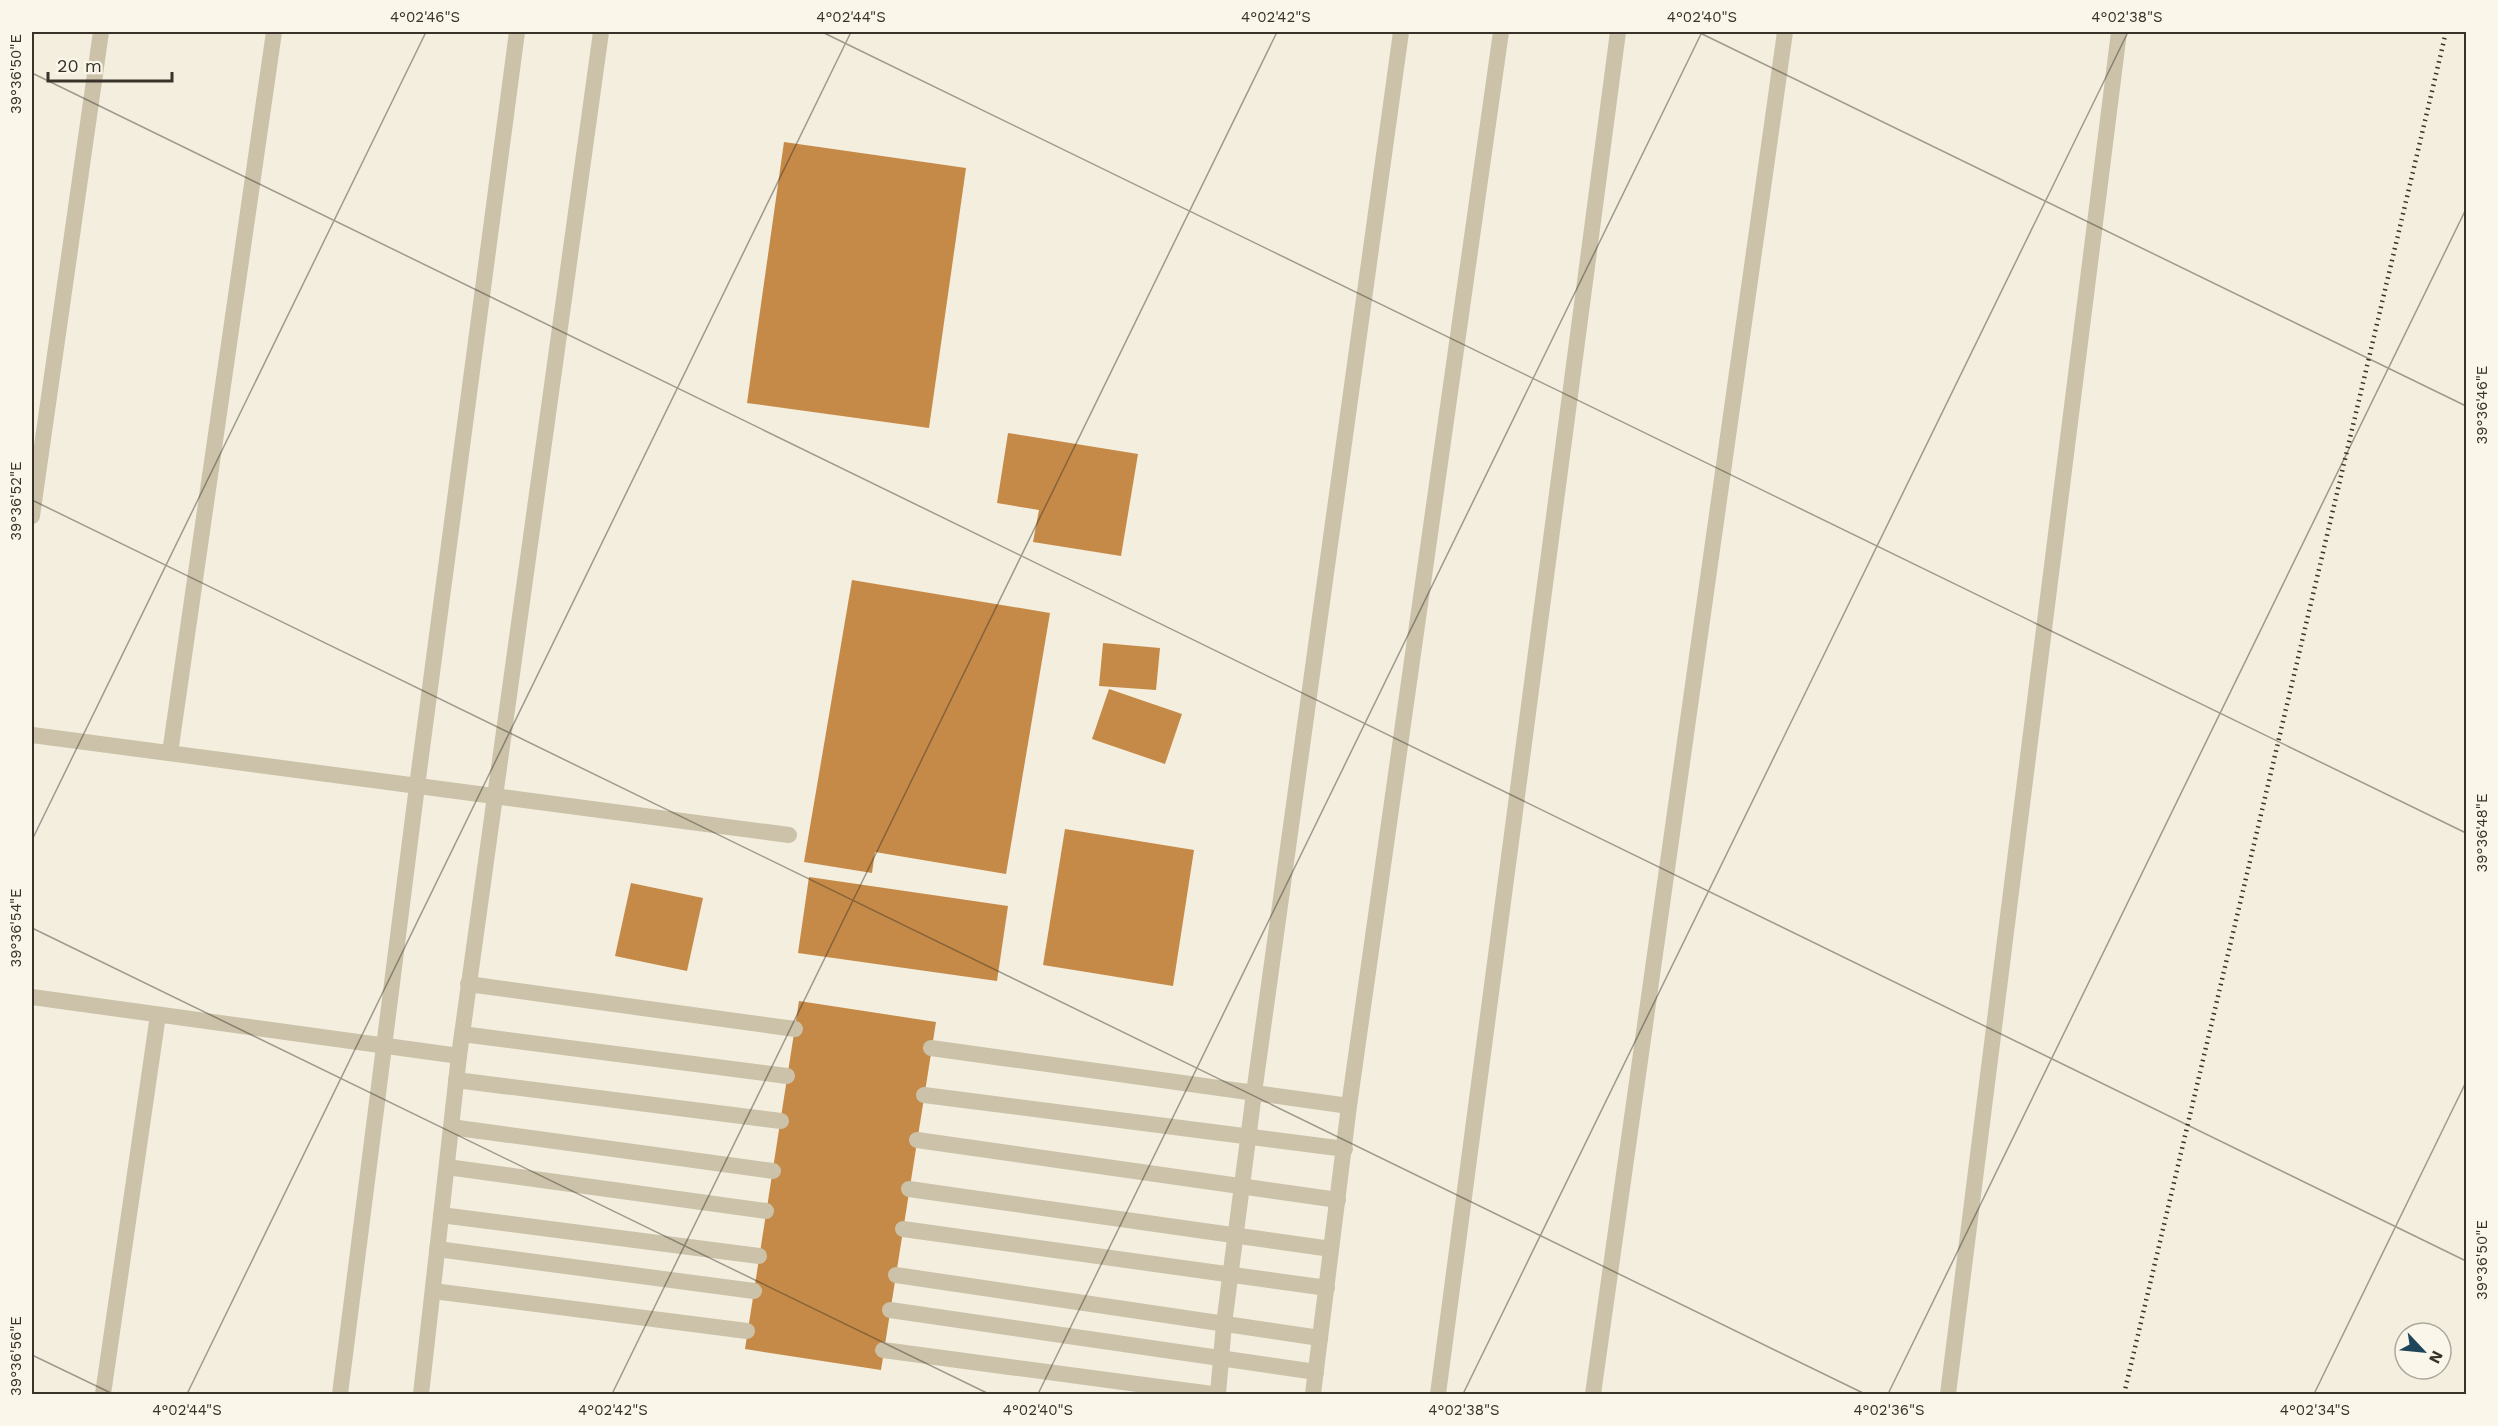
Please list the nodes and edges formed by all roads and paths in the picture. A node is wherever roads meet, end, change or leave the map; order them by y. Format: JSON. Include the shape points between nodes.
{"nodes":[{"id":1,"x":101,"y":32,"type":"edge"},
{"id":2,"x":274,"y":32,"type":"edge"},
{"id":3,"x":517,"y":32,"type":"edge"},
{"id":4,"x":601,"y":32,"type":"edge"},
{"id":5,"x":1401,"y":32,"type":"edge"},
{"id":6,"x":1501,"y":32,"type":"edge"},
{"id":7,"x":1618,"y":32,"type":"edge"},
{"id":8,"x":1785,"y":32,"type":"edge"},
{"id":9,"x":2119,"y":32,"type":"edge"},
{"id":10,"x":32,"y":516,"type":"edge"},
{"id":11,"x":32,"y":735,"type":"edge"},
{"id":12,"x":170,"y":753,"type":"junction"},
{"id":13,"x":417,"y":786,"type":"junction"},
{"id":14,"x":495,"y":796,"type":"junction"},
{"id":15,"x":789,"y":835,"type":"dead end"},
{"id":16,"x":468,"y":984,"type":"junction"},
{"id":17,"x":32,"y":997,"type":"edge"},
{"id":18,"x":158,"y":1015,"type":"junction"},
{"id":19,"x":795,"y":1029,"type":"dead end"},
{"id":20,"x":462,"y":1034,"type":"junction"},
{"id":21,"x":383,"y":1047,"type":"junction"},
{"id":22,"x":931,"y":1048,"type":"dead end"},
{"id":23,"x":459,"y":1056,"type":"junction"},
{"id":24,"x":787,"y":1076,"type":"dead end"},
{"id":25,"x":456,"y":1080,"type":"junction"},
{"id":26,"x":1254,"y":1093,"type":"junction"},
{"id":27,"x":924,"y":1095,"type":"dead end"},
{"id":28,"x":1349,"y":1106,"type":"junction"},
{"id":29,"x":781,"y":1121,"type":"dead end"},
{"id":30,"x":451,"y":1127,"type":"junction"},
{"id":31,"x":1248,"y":1136,"type":"junction"},
{"id":32,"x":917,"y":1140,"type":"dead end"},
{"id":33,"x":1344,"y":1149,"type":"junction"},
{"id":34,"x":447,"y":1167,"type":"junction"},
{"id":35,"x":772,"y":1171,"type":"dead end"},
{"id":36,"x":1242,"y":1186,"type":"junction"},
{"id":37,"x":909,"y":1189,"type":"dead end"},
{"id":38,"x":1338,"y":1200,"type":"junction"},
{"id":39,"x":766,"y":1210,"type":"dead end"},
{"id":40,"x":441,"y":1215,"type":"junction"},
{"id":41,"x":903,"y":1229,"type":"dead end"},
{"id":42,"x":1235,"y":1236,"type":"junction"},
{"id":43,"x":437,"y":1249,"type":"junction"},
{"id":44,"x":1331,"y":1249,"type":"junction"},
{"id":45,"x":759,"y":1256,"type":"dead end"},
{"id":46,"x":896,"y":1275,"type":"dead end"},
{"id":47,"x":1230,"y":1275,"type":"junction"},
{"id":48,"x":1327,"y":1288,"type":"junction"},
{"id":49,"x":433,"y":1291,"type":"junction"},
{"id":50,"x":754,"y":1291,"type":"dead end"},
{"id":51,"x":890,"y":1310,"type":"dead end"},
{"id":52,"x":1224,"y":1324,"type":"junction"},
{"id":53,"x":747,"y":1331,"type":"dead end"},
{"id":54,"x":1320,"y":1338,"type":"junction"},
{"id":55,"x":883,"y":1350,"type":"dead end"},
{"id":56,"x":1221,"y":1359,"type":"junction"},
{"id":57,"x":1316,"y":1372,"type":"junction"},
{"id":58,"x":103,"y":1395,"type":"edge"},
{"id":59,"x":340,"y":1395,"type":"edge"},
{"id":60,"x":421,"y":1395,"type":"edge"},
{"id":61,"x":1212,"y":1395,"type":"edge"},
{"id":62,"x":1218,"y":1395,"type":"edge"},
{"id":63,"x":1313,"y":1395,"type":"edge"},
{"id":64,"x":1438,"y":1395,"type":"edge"},
{"id":65,"x":1593,"y":1395,"type":"edge"},
{"id":66,"x":1948,"y":1395,"type":"edge"}],
"edges":[{"from":1,"to":10,"type":"lane"},
{"from":2,"to":12,"type":"lane"},
{"from":3,"to":13,"type":"lane"},
{"from":4,"to":14,"type":"lane"},
{"from":5,"to":26,"type":"lane"},
{"from":6,"to":28,"type":"lane"},
{"from":7,"to":64,"type":"lane"},
{"from":8,"to":65,"type":"lane"},
{"from":9,"to":66,"type":"lane"},
{"from":11,"to":12,"type":"lane"},
{"from":12,"to":13,"type":"lane"},
{"from":13,"to":14,"type":"lane"},
{"from":13,"to":21,"type":"lane"},
{"from":14,"to":15,"type":"lane"},
{"from":14,"to":16,"type":"lane"},
{"from":16,"to":19,"type":"lane"},
{"from":16,"to":20,"type":"lane"},
{"from":17,"to":18,"type":"lane"},
{"from":18,"to":21,"type":"lane"},
{"from":18,"to":58,"type":"lane"},
{"from":20,"to":23,"type":"lane"},
{"from":20,"to":24,"type":"lane"},
{"from":21,"to":23,"type":"lane"},
{"from":21,"to":59,"type":"lane"},
{"from":22,"to":26,"type":"lane"},
{"from":23,"to":25,"type":"lane"},
{"from":25,"to":29,"type":"lane"},
{"from":25,"to":30,"type":"lane"},
{"from":26,"to":28,"type":"lane"},
{"from":26,"to":31,"type":"lane"},
{"from":27,"to":31,"type":"lane"},
{"from":28,"to":33,"type":"lane"},
{"from":30,"to":34,"type":"lane"},
{"from":30,"to":35,"type":"lane"},
{"from":31,"to":33,"type":"lane"},
{"from":31,"to":36,"type":"lane"},
{"from":32,"to":36,"type":"lane"},
{"from":33,"to":38,"type":"lane"},
{"from":34,"to":39,"type":"lane"},
{"from":34,"to":40,"type":"lane"},
{"from":36,"to":38,"type":"lane"},
{"from":36,"to":42,"type":"lane"},
{"from":37,"to":42,"type":"lane"},
{"from":38,"to":44,"type":"lane"},
{"from":40,"to":43,"type":"lane"},
{"from":40,"to":45,"type":"lane"},
{"from":41,"to":47,"type":"lane"},
{"from":42,"to":44,"type":"lane"},
{"from":42,"to":47,"type":"lane"},
{"from":43,"to":49,"type":"lane"},
{"from":43,"to":50,"type":"lane"},
{"from":44,"to":48,"type":"lane"},
{"from":46,"to":52,"type":"lane"},
{"from":47,"to":48,"type":"lane"},
{"from":47,"to":52,"type":"lane"},
{"from":48,"to":54,"type":"lane"},
{"from":49,"to":53,"type":"lane"},
{"from":49,"to":60,"type":"lane"},
{"from":51,"to":56,"type":"lane"},
{"from":52,"to":54,"type":"lane"},
{"from":52,"to":56,"type":"lane"},
{"from":54,"to":57,"type":"lane"},
{"from":55,"to":61,"type":"lane"},
{"from":56,"to":57,"type":"lane"},
{"from":56,"to":62,"type":"lane"},
{"from":57,"to":63,"type":"lane"}]}
